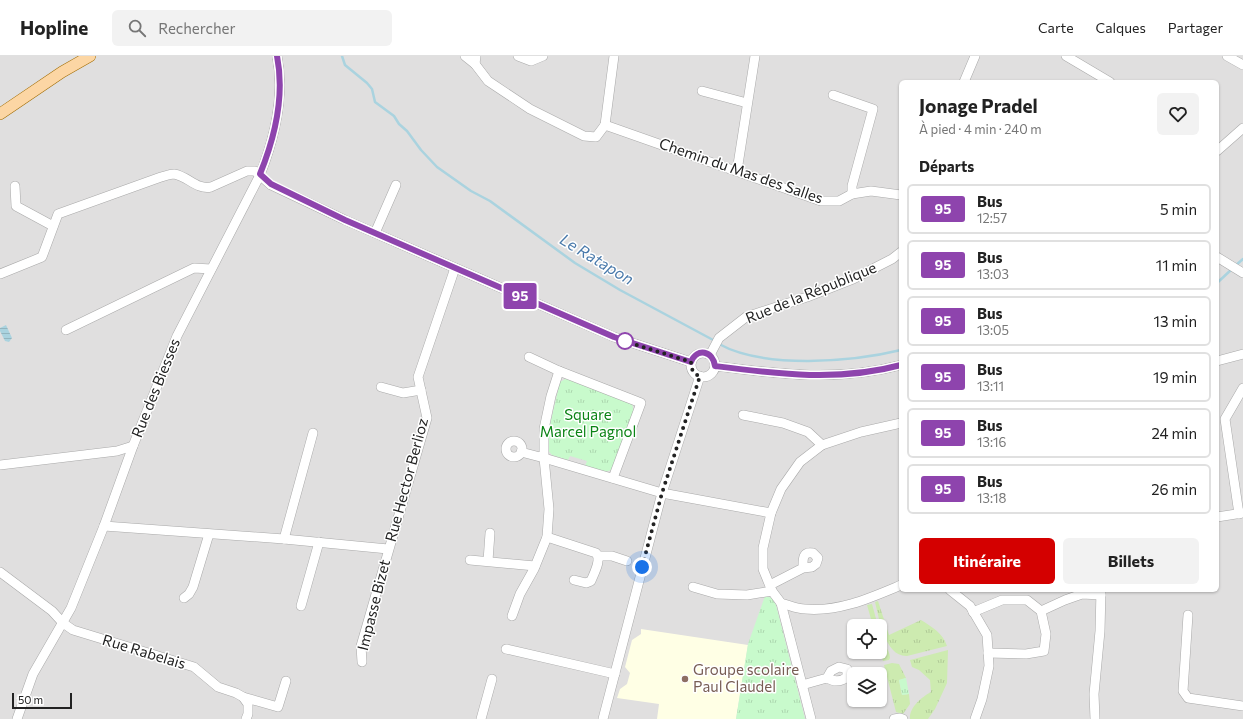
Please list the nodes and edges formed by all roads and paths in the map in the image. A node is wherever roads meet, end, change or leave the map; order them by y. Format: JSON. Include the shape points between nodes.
{"nodes":[{"id":1,"x":90,"y":56,"type":"edge"},
{"id":2,"x":277,"y":56,"type":"edge"},
{"id":3,"x":465,"y":56,"type":"edge"},
{"id":4,"x":518,"y":56,"type":"edge"},
{"id":5,"x":543,"y":56,"type":"edge"},
{"id":6,"x":614,"y":56,"type":"edge"},
{"id":7,"x":755,"y":56,"type":"edge"},
{"id":8,"x":975,"y":56,"type":"edge"},
{"id":9,"x":1066,"y":56,"type":"edge"},
{"id":10,"x":1227,"y":56,"type":"edge"},
{"id":11,"x":475,"y":60,"type":"edge"},
{"id":12,"x":1243,"y":65,"type":"edge"},
{"id":13,"x":1095,"y":78,"type":"edge"},
{"id":14,"x":965,"y":80,"type":"edge"},
{"id":15,"x":702,"y":91,"type":"dead end"},
{"id":16,"x":833,"y":95,"type":"dead end"},
{"id":17,"x":748,"y":103,"type":"junction"},
{"id":18,"x":1,"y":112,"type":"edge"},
{"id":19,"x":605,"y":125,"type":"junction"},
{"id":20,"x":1243,"y":128,"type":"edge"},
{"id":21,"x":1219,"y":149,"type":"edge"},
{"id":22,"x":737,"y":171,"type":"junction"},
{"id":23,"x":260,"y":174,"type":"junction"},
{"id":24,"x":396,"y":185,"type":"dead end"},
{"id":25,"x":15,"y":186,"type":"dead end"},
{"id":26,"x":852,"y":194,"type":"junction"},
{"id":27,"x":899,"y":195,"type":"edge"},
{"id":28,"x":53,"y":226,"type":"junction"},
{"id":29,"x":375,"y":233,"type":"junction"},
{"id":30,"x":899,"y":254,"type":"edge"},
{"id":31,"x":1219,"y":258,"type":"edge"},
{"id":32,"x":455,"y":268,"type":"junction"},
{"id":33,"x":211,"y":270,"type":"junction"},
{"id":34,"x":1241,"y":272,"type":"edge"},
{"id":35,"x":0,"y":274,"type":"edge"},
{"id":36,"x":66,"y":330,"type":"dead end"},
{"id":37,"x":712,"y":351,"type":"junction"},
{"id":38,"x":1243,"y":354,"type":"edge"},
{"id":39,"x":529,"y":357,"type":"dead end"},
{"id":40,"x":1219,"y":360,"type":"edge"},
{"id":41,"x":691,"y":362,"type":"junction"},
{"id":42,"x":899,"y":365,"type":"edge"},
{"id":43,"x":715,"y":366,"type":"junction"},
{"id":44,"x":559,"y":370,"type":"junction"},
{"id":45,"x":700,"y":376,"type":"junction"},
{"id":46,"x":381,"y":387,"type":"dead end"},
{"id":47,"x":1243,"y":388,"type":"edge"},
{"id":48,"x":421,"y":390,"type":"junction"},
{"id":49,"x":743,"y":415,"type":"dead end"},
{"id":50,"x":899,"y":423,"type":"edge"},
{"id":51,"x":313,"y":433,"type":"dead end"},
{"id":52,"x":822,"y":445,"type":"junction"},
{"id":53,"x":133,"y":446,"type":"junction"},
{"id":54,"x":522,"y":452,"type":"dead end"},
{"id":55,"x":544,"y":458,"type":"junction"},
{"id":56,"x":0,"y":465,"type":"edge"},
{"id":57,"x":613,"y":478,"type":"junction"},
{"id":58,"x":662,"y":493,"type":"junction"},
{"id":59,"x":771,"y":513,"type":"junction"},
{"id":60,"x":1241,"y":514,"type":"edge"},
{"id":61,"x":1219,"y":518,"type":"edge"},
{"id":62,"x":104,"y":526,"type":"junction"},
{"id":63,"x":490,"y":533,"type":"dead end"},
{"id":64,"x":208,"y":534,"type":"junction"},
{"id":65,"x":547,"y":537,"type":"junction"},
{"id":66,"x":284,"y":539,"type":"junction"},
{"id":67,"x":320,"y":542,"type":"junction"},
{"id":68,"x":388,"y":549,"type":"junction"},
{"id":69,"x":598,"y":556,"type":"junction"},
{"id":70,"x":470,"y":560,"type":"dead end"},
{"id":71,"x":488,"y":561,"type":"junction"},
{"id":72,"x":627,"y":561,"type":"dead end"},
{"id":73,"x":535,"y":566,"type":"junction"},
{"id":74,"x":803,"y":568,"type":"dead end"},
{"id":75,"x":0,"y":572,"type":"edge"},
{"id":76,"x":574,"y":580,"type":"dead end"},
{"id":77,"x":899,"y":586,"type":"edge"},
{"id":78,"x":693,"y":587,"type":"dead end"},
{"id":79,"x":771,"y":588,"type":"junction"},
{"id":80,"x":952,"y":592,"type":"edge"},
{"id":81,"x":1101,"y":593,"type":"edge"},
{"id":82,"x":184,"y":598,"type":"dead end"},
{"id":83,"x":781,"y":603,"type":"junction"},
{"id":84,"x":301,"y":606,"type":"dead end"},
{"id":85,"x":1041,"y":611,"type":"junction"},
{"id":86,"x":973,"y":612,"type":"junction"},
{"id":87,"x":1188,"y":615,"type":"dead end"},
{"id":88,"x":512,"y":616,"type":"dead end"},
{"id":89,"x":63,"y":623,"type":"junction"},
{"id":90,"x":506,"y":649,"type":"dead end"},
{"id":91,"x":988,"y":653,"type":"junction"},
{"id":92,"x":362,"y":662,"type":"dead end"},
{"id":93,"x":615,"y":674,"type":"junction"},
{"id":94,"x":827,"y":678,"type":"dead end"},
{"id":95,"x":492,"y":679,"type":"dead end"},
{"id":96,"x":286,"y":681,"type":"dead end"},
{"id":97,"x":802,"y":685,"type":"junction"},
{"id":98,"x":243,"y":697,"type":"junction"},
{"id":99,"x":1243,"y":706,"type":"edge"},
{"id":100,"x":17,"y":719,"type":"edge"},
{"id":101,"x":246,"y":719,"type":"edge"},
{"id":102,"x":481,"y":719,"type":"edge"},
{"id":103,"x":603,"y":719,"type":"edge"},
{"id":104,"x":811,"y":719,"type":"edge"},
{"id":105,"x":894,"y":719,"type":"edge"},
{"id":106,"x":903,"y":719,"type":"edge"},
{"id":107,"x":975,"y":719,"type":"edge"},
{"id":108,"x":1095,"y":719,"type":"edge"}],
"edges":[{"from":1,"to":18,"type":"main road"},
{"from":2,"to":23,"type":"street","name":"Rue des Biesses","via":[[281,96],[270,146]]},
{"from":3,"to":11,"type":"street"},
{"from":4,"to":5,"type":"street","via":[[531,61]]},
{"from":6,"to":19,"type":"street"},
{"from":7,"to":17,"type":"street"},
{"from":8,"to":14,"type":"street"},
{"from":9,"to":13,"type":"street"},
{"from":10,"to":12,"type":"street"},
{"from":11,"to":19,"type":"street","via":[[488,81],[524,105],[584,136],[596,137]]},
{"from":15,"to":17,"type":"street"},
{"from":16,"to":26,"type":"street","via":[[873,109]]},
{"from":17,"to":22,"type":"street"},
{"from":19,"to":22,"type":"street","name":"Chemin du Mas des Salles"},
{"from":20,"to":21,"type":"street"},
{"from":22,"to":26,"type":"street","name":"Chemin du Mas des Salles","via":[[821,201],[839,201]]},
{"from":23,"to":28,"type":"street","via":[[247,171],[205,188],[174,174],[161,177],[58,214]]},
{"from":23,"to":29,"type":"street","via":[[271,184]]},
{"from":23,"to":33,"type":"street","name":"Rue des Biesses"},
{"from":24,"to":29,"type":"street"},
{"from":25,"to":28,"type":"street","via":[[16,206]]},
{"from":26,"to":27,"type":"street","name":"Chemin du Mas des Salles","via":[[870,190]]},
{"from":28,"to":35,"type":"street","via":[[42,257]]},
{"from":29,"to":32,"type":"street"},
{"from":30,"to":37,"type":"street","name":"Rue de la République","via":[[853,279],[746,317],[719,338]]},
{"from":31,"to":34,"type":"street"},
{"from":32,"to":41,"type":"street","via":[[614,337]]},
{"from":32,"to":48,"type":"street","name":"Rue Hector Berlioz","via":[[418,378]]},
{"from":33,"to":36,"type":"street","via":[[194,268]]},
{"from":33,"to":53,"type":"street","name":"Rue des Biesses","via":[[177,336]]},
{"from":37,"to":41,"type":"street","via":[[699,354]]},
{"from":37,"to":43,"type":"street"},
{"from":38,"to":40,"type":"street"},
{"from":39,"to":44,"type":"street"},
{"from":41,"to":45,"type":"street","via":[[692,370]]},
{"from":42,"to":43,"type":"street","via":[[847,375],[812,376]]},
{"from":43,"to":45,"type":"street","via":[[712,373]]},
{"from":44,"to":55,"type":"street","via":[[544,429]]},
{"from":44,"to":57,"type":"street","via":[[640,403]]},
{"from":45,"to":58,"type":"street"},
{"from":46,"to":48,"type":"street","via":[[404,393]]},
{"from":47,"to":60,"type":"street","via":[[1225,419]]},
{"from":48,"to":68,"type":"street","name":"Rue Hector Berlioz","via":[[427,418]]},
{"from":49,"to":52,"type":"street","via":[[783,423],[808,432]]},
{"from":50,"to":52,"type":"street","via":[[861,432]]},
{"from":51,"to":66,"type":"street"},
{"from":52,"to":59,"type":"street","via":[[800,462],[782,489]]},
{"from":53,"to":56,"type":"street","via":[[117,451]]},
{"from":53,"to":62,"type":"street","name":"Rue des Biesses"},
{"from":54,"to":55,"type":"street"},
{"from":55,"to":57,"type":"street"},
{"from":55,"to":65,"type":"street","via":[[549,509]]},
{"from":57,"to":58,"type":"street"},
{"from":58,"to":59,"type":"street"},
{"from":58,"to":93,"type":"street"},
{"from":59,"to":79,"type":"street","via":[[763,548],[763,569]]},
{"from":60,"to":61,"type":"street"},
{"from":62,"to":64,"type":"street","name":"Rue Hector Berlioz"},
{"from":62,"to":89,"type":"street","name":"Rue des Biesses"},
{"from":63,"to":71,"type":"street"},
{"from":64,"to":66,"type":"street","name":"Rue Hector Berlioz"},
{"from":64,"to":82,"type":"street","via":[[193,587]]},
{"from":65,"to":69,"type":"street","via":[[596,552]]},
{"from":65,"to":73,"type":"street"},
{"from":66,"to":67,"type":"street","name":"Rue Hector Berlioz"},
{"from":67,"to":68,"type":"street","name":"Rue Hector Berlioz"},
{"from":67,"to":84,"type":"street"},
{"from":68,"to":92,"type":"street","name":"Impasse Bizet","via":[[362,646]]},
{"from":69,"to":72,"type":"street","via":[[612,556]]},
{"from":69,"to":76,"type":"street","via":[[599,560],[591,581],[586,583]]},
{"from":70,"to":71,"type":"street"},
{"from":71,"to":73,"type":"street"},
{"from":73,"to":88,"type":"street"},
{"from":74,"to":79,"type":"street"},
{"from":75,"to":89,"type":"street","name":"Rue Rabelais","via":[[52,611]]},
{"from":77,"to":83,"type":"street","via":[[869,599],[834,608],[804,609]]},
{"from":78,"to":79,"type":"street","via":[[717,594],[747,595]]},
{"from":79,"to":83,"type":"street"},
{"from":80,"to":86,"type":"street","via":[[970,606]]},
{"from":81,"to":85,"type":"street","via":[[1082,594]]},
{"from":81,"to":108,"type":"street","via":[[1094,694]]},
{"from":83,"to":97,"type":"street"},
{"from":85,"to":86,"type":"street","via":[[1027,600],[1002,600]]},
{"from":85,"to":91,"type":"street","via":[[1046,634],[1044,651],[1026,654]]},
{"from":86,"to":91,"type":"street","via":[[987,635]]},
{"from":87,"to":99,"type":"street","via":[[1183,691],[1188,698]]},
{"from":89,"to":98,"type":"street","name":"Rue Rabelais","via":[[73,630],[194,667],[218,687]]},
{"from":89,"to":100,"type":"street","name":"Rue des Biesses","via":[[33,674]]},
{"from":90,"to":93,"type":"street"},
{"from":91,"to":107,"type":"street","via":[[982,699]]},
{"from":93,"to":103,"type":"street"},
{"from":94,"to":97,"type":"street"},
{"from":95,"to":102,"type":"street"},
{"from":96,"to":98,"type":"street","name":"Rue Rabelais","via":[[278,707]]},
{"from":97,"to":104,"type":"street"},
{"from":98,"to":101,"type":"street","via":[[248,704]]},
{"from":105,"to":106,"type":"street"}]}
